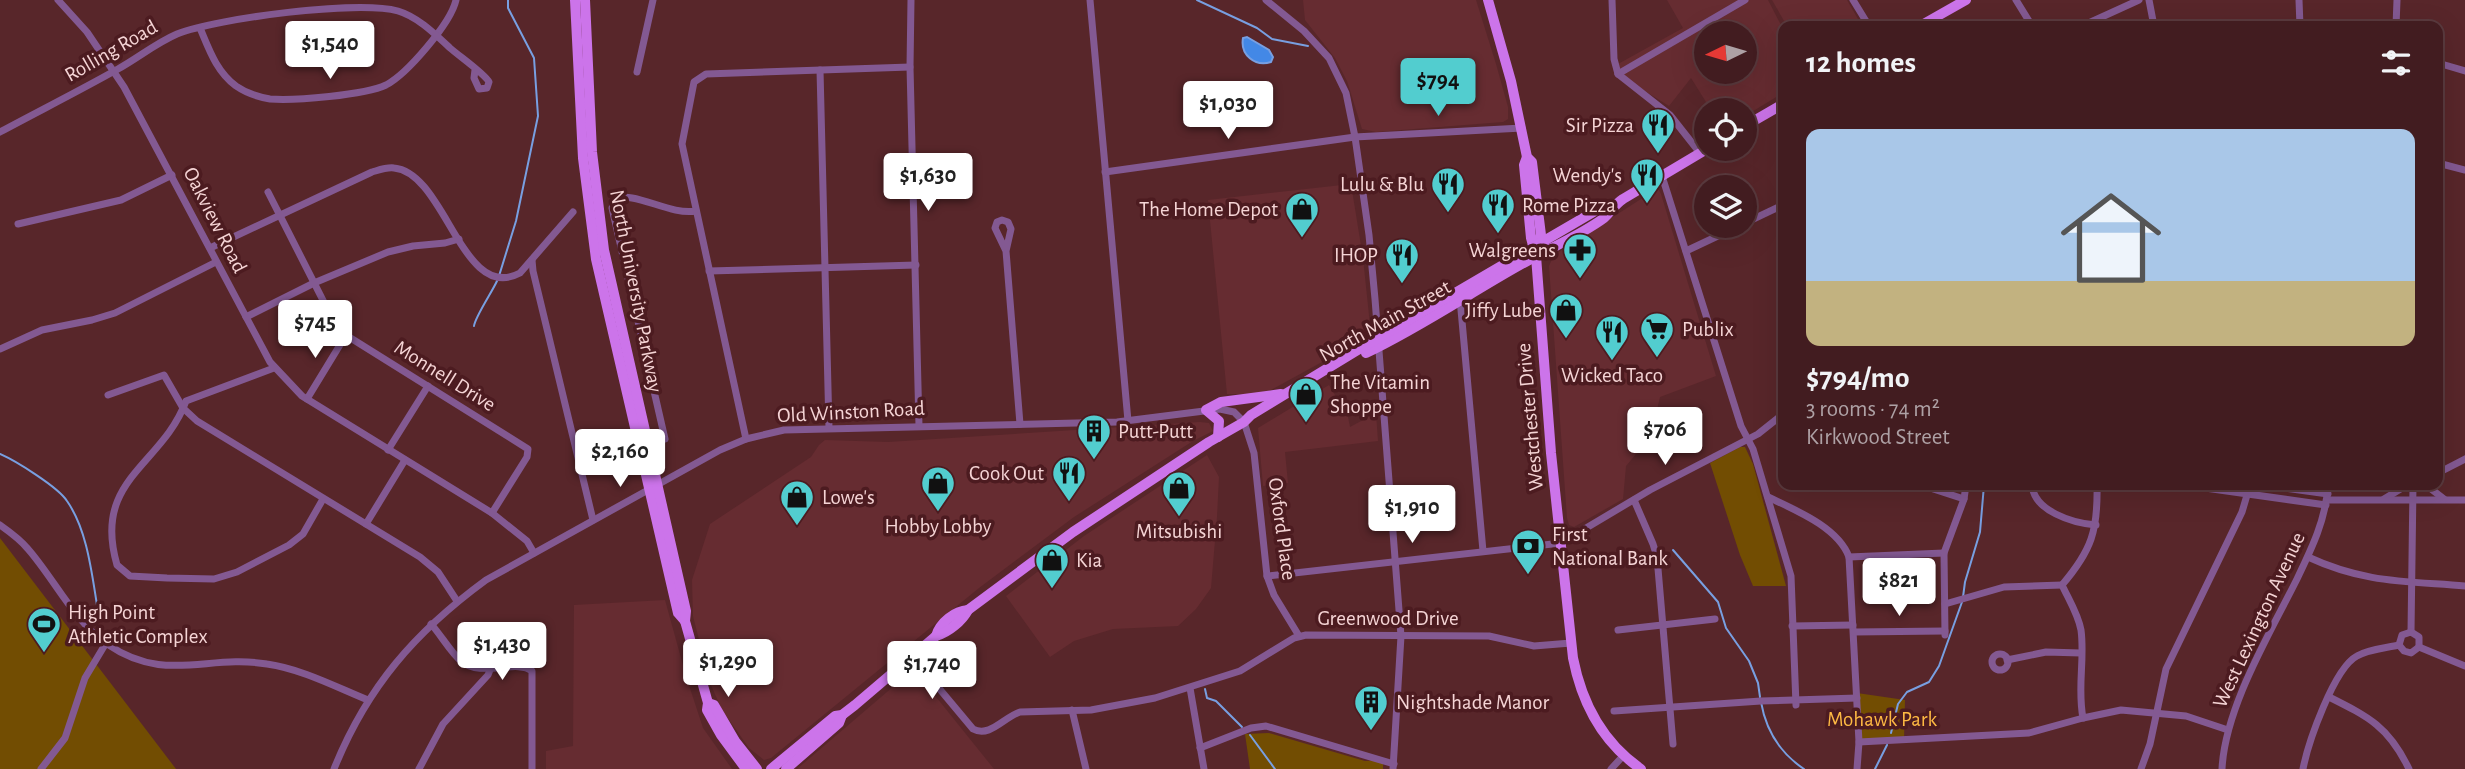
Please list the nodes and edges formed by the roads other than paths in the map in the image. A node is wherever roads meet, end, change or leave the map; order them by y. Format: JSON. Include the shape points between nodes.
{"nodes":[{"id":1,"x":58,"y":0,"type":"edge"},
{"id":2,"x":456,"y":0,"type":"edge"},
{"id":3,"x":575,"y":0,"type":"edge"},
{"id":4,"x":585,"y":0,"type":"edge"},
{"id":5,"x":653,"y":0,"type":"edge"},
{"id":6,"x":911,"y":0,"type":"edge"},
{"id":7,"x":1090,"y":0,"type":"edge"},
{"id":8,"x":1266,"y":0,"type":"edge"},
{"id":9,"x":1488,"y":0,"type":"edge"},
{"id":10,"x":1612,"y":0,"type":"edge"},
{"id":11,"x":1745,"y":0,"type":"edge"},
{"id":12,"x":1853,"y":0,"type":"edge"},
{"id":13,"x":1966,"y":0,"type":"edge"},
{"id":14,"x":2016,"y":0,"type":"edge"},
{"id":15,"x":2139,"y":0,"type":"edge"},
{"id":16,"x":2149,"y":0,"type":"edge"},
{"id":17,"x":2299,"y":0,"type":"edge"},
{"id":18,"x":2397,"y":0,"type":"edge"},
{"id":19,"x":1866,"y":21,"type":"edge"},
{"id":20,"x":1929,"y":21,"type":"edge"},
{"id":21,"x":2029,"y":21,"type":"edge"},
{"id":22,"x":2093,"y":21,"type":"edge"},
{"id":23,"x":2153,"y":21,"type":"edge"},
{"id":24,"x":2301,"y":21,"type":"edge"},
{"id":25,"x":2396,"y":21,"type":"edge"},
{"id":26,"x":200,"y":28,"type":"junction"},
{"id":27,"x":435,"y":34,"type":"junction"},
{"id":28,"x":2443,"y":64,"type":"edge"},
{"id":29,"x":910,"y":67,"type":"junction"},
{"id":30,"x":475,"y":70,"type":"dead end"},
{"id":31,"x":820,"y":70,"type":"junction"},
{"id":32,"x":114,"y":71,"type":"junction"},
{"id":33,"x":2465,"y":71,"type":"edge"},
{"id":34,"x":637,"y":72,"type":"dead end"},
{"id":35,"x":1618,"y":74,"type":"junction"},
{"id":36,"x":1778,"y":109,"type":"edge"},
{"id":37,"x":1757,"y":120,"type":"edge"},
{"id":38,"x":1522,"y":128,"type":"junction"},
{"id":39,"x":0,"y":132,"type":"edge"},
{"id":40,"x":1355,"y":137,"type":"junction"},
{"id":41,"x":1694,"y":141,"type":"edge"},
{"id":42,"x":1694,"y":156,"type":"edge"},
{"id":43,"x":1527,"y":158,"type":"junction"},
{"id":44,"x":2443,"y":164,"type":"edge"},
{"id":45,"x":2465,"y":170,"type":"edge"},
{"id":46,"x":1105,"y":172,"type":"junction"},
{"id":47,"x":172,"y":175,"type":"junction"},
{"id":48,"x":1662,"y":176,"type":"junction"},
{"id":49,"x":268,"y":192,"type":"dead end"},
{"id":50,"x":1537,"y":205,"type":"junction"},
{"id":51,"x":1612,"y":206,"type":"junction"},
{"id":52,"x":1778,"y":207,"type":"edge"},
{"id":53,"x":696,"y":211,"type":"junction"},
{"id":54,"x":573,"y":212,"type":"dead end"},
{"id":55,"x":280,"y":215,"type":"junction"},
{"id":56,"x":1757,"y":217,"type":"edge"},
{"id":57,"x":19,"y":225,"type":"dead end"},
{"id":58,"x":1565,"y":229,"type":"junction"},
{"id":59,"x":1714,"y":238,"type":"edge"},
{"id":60,"x":459,"y":239,"type":"junction"},
{"id":61,"x":210,"y":248,"type":"junction"},
{"id":62,"x":1006,"y":251,"type":"dead end"},
{"id":63,"x":1686,"y":251,"type":"junction"},
{"id":64,"x":1536,"y":252,"type":"junction"},
{"id":65,"x":532,"y":260,"type":"junction"},
{"id":66,"x":216,"y":262,"type":"junction"},
{"id":67,"x":916,"y":265,"type":"junction"},
{"id":68,"x":825,"y":268,"type":"junction"},
{"id":69,"x":709,"y":271,"type":"junction"},
{"id":70,"x":1510,"y":272,"type":"junction"},
{"id":71,"x":314,"y":283,"type":"junction"},
{"id":72,"x":1460,"y":296,"type":"junction"},
{"id":73,"x":1541,"y":308,"type":"junction"},
{"id":74,"x":246,"y":317,"type":"junction"},
{"id":75,"x":346,"y":335,"type":"junction"},
{"id":76,"x":1379,"y":343,"type":"junction"},
{"id":77,"x":0,"y":349,"type":"edge"},
{"id":78,"x":274,"y":368,"type":"junction"},
{"id":79,"x":428,"y":386,"type":"junction"},
{"id":80,"x":1288,"y":393,"type":"junction"},
{"id":81,"x":108,"y":395,"type":"dead end"},
{"id":82,"x":307,"y":400,"type":"junction"},
{"id":83,"x":183,"y":408,"type":"junction"},
{"id":84,"x":1206,"y":410,"type":"junction"},
{"id":85,"x":1778,"y":418,"type":"edge"},
{"id":86,"x":1128,"y":421,"type":"junction"},
{"id":87,"x":1244,"y":422,"type":"junction"},
{"id":88,"x":1020,"y":424,"type":"junction"},
{"id":89,"x":919,"y":426,"type":"junction"},
{"id":90,"x":829,"y":428,"type":"junction"},
{"id":91,"x":1217,"y":437,"type":"junction"},
{"id":92,"x":665,"y":439,"type":"dead end"},
{"id":93,"x":746,"y":439,"type":"junction"},
{"id":94,"x":1749,"y":439,"type":"junction"},
{"id":95,"x":388,"y":450,"type":"junction"},
{"id":96,"x":2465,"y":459,"type":"edge"},
{"id":97,"x":405,"y":460,"type":"junction"},
{"id":98,"x":2443,"y":470,"type":"edge"},
{"id":99,"x":653,"y":487,"type":"junction"},
{"id":100,"x":1936,"y":490,"type":"edge"},
{"id":101,"x":1965,"y":490,"type":"edge"},
{"id":102,"x":2033,"y":490,"type":"edge"},
{"id":103,"x":2097,"y":490,"type":"edge"},
{"id":104,"x":2220,"y":490,"type":"edge"},
{"id":105,"x":2249,"y":490,"type":"edge"},
{"id":106,"x":2284,"y":490,"type":"edge"},
{"id":107,"x":2328,"y":490,"type":"edge"},
{"id":108,"x":2399,"y":490,"type":"edge"},
{"id":109,"x":2413,"y":490,"type":"edge"},
{"id":110,"x":2433,"y":490,"type":"edge"},
{"id":111,"x":2249,"y":494,"type":"junction"},
{"id":112,"x":1768,"y":497,"type":"junction"},
{"id":113,"x":323,"y":499,"type":"junction"},
{"id":114,"x":1964,"y":499,"type":"junction"},
{"id":115,"x":2413,"y":499,"type":"junction"},
{"id":116,"x":2445,"y":499,"type":"junction"},
{"id":117,"x":1634,"y":500,"type":"junction"},
{"id":118,"x":2327,"y":500,"type":"junction"},
{"id":119,"x":2384,"y":500,"type":"junction"},
{"id":120,"x":2465,"y":500,"type":"edge"},
{"id":121,"x":492,"y":513,"type":"junction"},
{"id":122,"x":593,"y":520,"type":"junction"},
{"id":123,"x":366,"y":524,"type":"junction"},
{"id":124,"x":0,"y":525,"type":"edge"},
{"id":125,"x":2096,"y":525,"type":"junction"},
{"id":126,"x":1560,"y":543,"type":"junction"},
{"id":127,"x":1483,"y":551,"type":"junction"},
{"id":128,"x":534,"y":553,"type":"junction"},
{"id":129,"x":1944,"y":553,"type":"junction"},
{"id":130,"x":1849,"y":557,"type":"junction"},
{"id":131,"x":2308,"y":557,"type":"junction"},
{"id":132,"x":1395,"y":561,"type":"junction"},
{"id":133,"x":1267,"y":576,"type":"junction"},
{"id":134,"x":2411,"y":582,"type":"junction"},
{"id":135,"x":2063,"y":585,"type":"junction"},
{"id":136,"x":2465,"y":586,"type":"edge"},
{"id":137,"x":457,"y":601,"type":"junction"},
{"id":138,"x":1945,"y":604,"type":"junction"},
{"id":139,"x":1715,"y":619,"type":"dead end"},
{"id":140,"x":431,"y":624,"type":"junction"},
{"id":141,"x":1662,"y":626,"type":"junction"},
{"id":142,"x":1792,"y":626,"type":"junction"},
{"id":143,"x":1854,"y":628,"type":"junction"},
{"id":144,"x":1618,"y":630,"type":"dead end"},
{"id":145,"x":2411,"y":632,"type":"junction"},
{"id":146,"x":1299,"y":636,"type":"junction"},
{"id":147,"x":1401,"y":636,"type":"junction"},
{"id":148,"x":106,"y":643,"type":"junction"},
{"id":149,"x":1571,"y":643,"type":"junction"},
{"id":150,"x":2399,"y":645,"type":"junction"},
{"id":151,"x":2419,"y":647,"type":"junction"},
{"id":152,"x":2081,"y":653,"type":"junction"},
{"id":153,"x":912,"y":656,"type":"junction"},
{"id":154,"x":2007,"y":660,"type":"dead end"},
{"id":155,"x":2465,"y":666,"type":"edge"},
{"id":156,"x":490,"y":670,"type":"junction"},
{"id":157,"x":1190,"y":688,"type":"junction"},
{"id":158,"x":2329,"y":696,"type":"junction"},
{"id":159,"x":1857,"y":698,"type":"junction"},
{"id":160,"x":368,"y":700,"type":"junction"},
{"id":161,"x":1796,"y":702,"type":"junction"},
{"id":162,"x":1669,"y":706,"type":"junction"},
{"id":163,"x":1072,"y":710,"type":"junction"},
{"id":164,"x":1614,"y":711,"type":"dead end"},
{"id":165,"x":2155,"y":713,"type":"junction"},
{"id":166,"x":2083,"y":718,"type":"junction"},
{"id":167,"x":2228,"y":730,"type":"junction"},
{"id":168,"x":1859,"y":742,"type":"junction"},
{"id":169,"x":1673,"y":744,"type":"dead end"},
{"id":170,"x":1200,"y":748,"type":"junction"},
{"id":171,"x":1623,"y":756,"type":"junction"},
{"id":172,"x":745,"y":765,"type":"edge"},
{"id":173,"x":778,"y":767,"type":"edge"},
{"id":174,"x":1393,"y":767,"type":"edge"},
{"id":175,"x":41,"y":769,"type":"edge"},
{"id":176,"x":334,"y":769,"type":"edge"},
{"id":177,"x":419,"y":769,"type":"edge"},
{"id":178,"x":532,"y":769,"type":"edge"},
{"id":179,"x":757,"y":769,"type":"edge"},
{"id":180,"x":1086,"y":769,"type":"edge"},
{"id":181,"x":1203,"y":769,"type":"edge"},
{"id":182,"x":1611,"y":769,"type":"edge"},
{"id":183,"x":1641,"y":769,"type":"edge"},
{"id":184,"x":1857,"y":769,"type":"edge"},
{"id":185,"x":2141,"y":769,"type":"edge"},
{"id":186,"x":2222,"y":769,"type":"edge"},
{"id":187,"x":2303,"y":769,"type":"edge"},
{"id":188,"x":2409,"y":769,"type":"edge"}],
"edges":[{"from":1,"to":32,"type":"street","name":"Oakview Road"},
{"from":2,"to":27,"type":"street"},
{"from":3,"to":99,"type":"main road","name":"North University Parkway","via":[[583,158],[596,259]]},
{"from":4,"to":99,"type":"main road","name":"North University Parkway","via":[[598,212]]},
{"from":5,"to":34,"type":"street"},
{"from":6,"to":29,"type":"street"},
{"from":7,"to":46,"type":"street"},
{"from":8,"to":40,"type":"street","via":[[1329,58],[1346,93]]},
{"from":9,"to":38,"type":"main road"},
{"from":10,"to":35,"type":"street"},
{"from":11,"to":35,"type":"street"},
{"from":12,"to":19,"type":"street"},
{"from":13,"to":20,"type":"main road"},
{"from":14,"to":21,"type":"street"},
{"from":15,"to":22,"type":"street"},
{"from":16,"to":23,"type":"street"},
{"from":17,"to":24,"type":"street"},
{"from":18,"to":25,"type":"street"},
{"from":26,"to":27,"type":"street","name":"Rolling Road","via":[[367,6],[402,12]]},
{"from":26,"to":27,"type":"street","via":[[215,62],[235,85],[259,96],[284,99],[379,88],[405,72]]},
{"from":26,"to":32,"type":"street","name":"Rolling Road","via":[[160,42]]},
{"from":27,"to":30,"type":"street","name":"Rolling Road"},
{"from":28,"to":33,"type":"street"},
{"from":29,"to":31,"type":"street"},
{"from":29,"to":67,"type":"street"},
{"from":31,"to":53,"type":"street","via":[[702,75],[694,82],[682,144]]},
{"from":31,"to":68,"type":"street"},
{"from":32,"to":39,"type":"street","name":"Rolling Road"},
{"from":32,"to":47,"type":"street","name":"Oakview Road"},
{"from":35,"to":41,"type":"street","via":[[1670,115]]},
{"from":36,"to":37,"type":"main road"},
{"from":38,"to":40,"type":"street"},
{"from":38,"to":43,"type":"main road"},
{"from":40,"to":46,"type":"street"},
{"from":40,"to":76,"type":"street"},
{"from":42,"to":48,"type":"main road","name":"North Main Street"},
{"from":43,"to":50,"type":"main road","via":[[1532,162]]},
{"from":43,"to":64,"type":"main road","via":[[1531,239]]},
{"from":44,"to":45,"type":"street"},
{"from":46,"to":86,"type":"street"},
{"from":47,"to":57,"type":"street","via":[[121,200]]},
{"from":47,"to":61,"type":"street","name":"Oakview Road"},
{"from":48,"to":51,"type":"main road","name":"North Main Street"},
{"from":48,"to":63,"type":"street"},
{"from":49,"to":55,"type":"street","name":"Monnell Drive"},
{"from":50,"to":58,"type":"main road","via":[[1544,226]]},
{"from":50,"to":64,"type":"main road","via":[[1541,235]]},
{"from":51,"to":58,"type":"main road","name":"North Main Street"},
{"from":51,"to":64,"type":"main road","name":"North Main Street","via":[[1606,216],[1560,245]]},
{"from":52,"to":56,"type":"street"},
{"from":53,"to":69,"type":"street"},
{"from":53,"to":92,"type":"street","via":[[674,211],[620,196],[612,208]]},
{"from":54,"to":65,"type":"street"},
{"from":55,"to":60,"type":"street","via":[[372,172],[394,168],[413,177]]},
{"from":55,"to":61,"type":"street"},
{"from":55,"to":71,"type":"street","name":"Monnell Drive"},
{"from":58,"to":64,"type":"main road","name":"North Main Street"},
{"from":59,"to":63,"type":"street"},
{"from":60,"to":65,"type":"street","via":[[479,269],[493,277],[514,276]]},
{"from":60,"to":71,"type":"street","via":[[388,252]]},
{"from":61,"to":66,"type":"street","name":"Oakview Road"},
{"from":62,"to":88,"type":"street"},
{"from":63,"to":94,"type":"street"},
{"from":64,"to":70,"type":"main road","name":"North Main Street"},
{"from":64,"to":72,"type":"main road","name":"North Main Street"},
{"from":64,"to":73,"type":"main road","name":"Westchester Drive"},
{"from":65,"to":122,"type":"street"},
{"from":66,"to":74,"type":"street","name":"Oakview Road"},
{"from":66,"to":77,"type":"street","via":[[115,313],[42,330]]},
{"from":67,"to":68,"type":"street"},
{"from":67,"to":89,"type":"street"},
{"from":68,"to":69,"type":"street"},
{"from":68,"to":90,"type":"street"},
{"from":69,"to":93,"type":"street"},
{"from":70,"to":72,"type":"main road","name":"North Main Street"},
{"from":70,"to":73,"type":"main road","via":[[1523,270],[1531,275]]},
{"from":71,"to":74,"type":"street"},
{"from":71,"to":75,"type":"street","name":"Monnell Drive"},
{"from":72,"to":76,"type":"main road","name":"North Main Street"},
{"from":72,"to":127,"type":"street"},
{"from":73,"to":126,"type":"main road","name":"Westchester Drive"},
{"from":74,"to":78,"type":"street","name":"Oakview Road"},
{"from":75,"to":79,"type":"street","name":"Monnell Drive"},
{"from":75,"to":82,"type":"street"},
{"from":76,"to":80,"type":"main road","name":"North Main Street"},
{"from":76,"to":87,"type":"main road","name":"North Main Street","via":[[1255,420]]},
{"from":76,"to":132,"type":"street"},
{"from":78,"to":82,"type":"street","name":"Oakview Road"},
{"from":78,"to":83,"type":"street","via":[[192,397]]},
{"from":79,"to":95,"type":"street"},
{"from":79,"to":121,"type":"street","name":"Monnell Drive","via":[[528,449]]},
{"from":80,"to":84,"type":"main road","via":[[1221,402]]},
{"from":80,"to":87,"type":"main road","name":"North Main Street"},
{"from":81,"to":83,"type":"street","via":[[164,375]]},
{"from":82,"to":95,"type":"street","name":"Oakview Road"},
{"from":83,"to":113,"type":"street"},
{"from":83,"to":113,"type":"street","via":[[117,500],[112,543],[122,571],[130,576],[199,580],[237,572],[303,534]]},
{"from":84,"to":86,"type":"street","name":"Old Winston Road"},
{"from":84,"to":87,"type":"street","name":"Old Winston Road","via":[[1226,409]]},
{"from":84,"to":91,"type":"main road","via":[[1219,421]]},
{"from":85,"to":94,"type":"street"},
{"from":86,"to":88,"type":"street","name":"Old Winston Road"},
{"from":87,"to":91,"type":"main road","name":"North Main Street"},
{"from":87,"to":133,"type":"street","name":"Oxford Place","via":[[1254,453]]},
{"from":88,"to":89,"type":"street","name":"Old Winston Road"},
{"from":89,"to":90,"type":"street","name":"Old Winston Road"},
{"from":90,"to":93,"type":"street","name":"Old Winston Road","via":[[784,430]]},
{"from":91,"to":153,"type":"main road","name":"North Main Street","via":[[1073,532]]},
{"from":93,"to":99,"type":"street","name":"Old Winston Road"},
{"from":94,"to":112,"type":"street"},
{"from":94,"to":117,"type":"street"},
{"from":95,"to":97,"type":"street","name":"Oakview Road"},
{"from":96,"to":98,"type":"street"},
{"from":97,"to":121,"type":"street","name":"Oakview Road"},
{"from":97,"to":123,"type":"street"},
{"from":99,"to":122,"type":"street","name":"Old Winston Road"},
{"from":99,"to":172,"type":"main road","name":"North University Parkway","via":[[707,710]]},
{"from":100,"to":114,"type":"street"},
{"from":101,"to":114,"type":"street"},
{"from":102,"to":125,"type":"street","via":[[2042,506]]},
{"from":103,"to":125,"type":"street"},
{"from":104,"to":111,"type":"street"},
{"from":105,"to":111,"type":"street"},
{"from":106,"to":118,"type":"street"},
{"from":107,"to":118,"type":"street","name":"West Lexington Avenue"},
{"from":108,"to":119,"type":"street"},
{"from":109,"to":115,"type":"street"},
{"from":110,"to":116,"type":"street"},
{"from":111,"to":118,"type":"street"},
{"from":111,"to":165,"type":"street","via":[[2166,669]]},
{"from":112,"to":130,"type":"street","via":[[1818,523]]},
{"from":112,"to":142,"type":"street","via":[[1791,576]]},
{"from":113,"to":123,"type":"street"},
{"from":114,"to":129,"type":"street"},
{"from":115,"to":116,"type":"street"},
{"from":115,"to":119,"type":"street"},
{"from":115,"to":134,"type":"street"},
{"from":116,"to":120,"type":"street"},
{"from":117,"to":126,"type":"street"},
{"from":117,"to":141,"type":"street","via":[[1655,550]]},
{"from":118,"to":119,"type":"street"},
{"from":118,"to":131,"type":"street","name":"West Lexington Avenue"},
{"from":121,"to":128,"type":"street","name":"Oakview Road","via":[[527,541]]},
{"from":122,"to":128,"type":"street","name":"Old Winston Road"},
{"from":123,"to":137,"type":"street","via":[[429,564]]},
{"from":124,"to":148,"type":"street","via":[[28,548],[78,616]]},
{"from":125,"to":135,"type":"street","via":[[2085,556]]},
{"from":126,"to":127,"type":"street"},
{"from":126,"to":149,"type":"main road","name":"Westchester Drive"},
{"from":127,"to":132,"type":"street"},
{"from":128,"to":137,"type":"street","name":"Old Winston Road"},
{"from":129,"to":130,"type":"street"},
{"from":129,"to":138,"type":"street"},
{"from":130,"to":143,"type":"street"},
{"from":131,"to":134,"type":"street","via":[[2339,571]]},
{"from":131,"to":167,"type":"street","name":"West Lexington Avenue"},
{"from":132,"to":133,"type":"street"},
{"from":132,"to":147,"type":"street"},
{"from":133,"to":146,"type":"street","name":"Oxford Place"},
{"from":134,"to":136,"type":"street"},
{"from":134,"to":145,"type":"street"},
{"from":135,"to":138,"type":"street","via":[[2004,587]]},
{"from":135,"to":152,"type":"street","via":[[2078,619]]},
{"from":137,"to":140,"type":"street","name":"Old Winston Road"},
{"from":138,"to":143,"type":"street","via":[[1945,633]]},
{"from":139,"to":141,"type":"street"},
{"from":140,"to":156,"type":"street","via":[[466,665]]},
{"from":140,"to":160,"type":"street","name":"Old Winston Road","via":[[393,664]]},
{"from":141,"to":144,"type":"street"},
{"from":141,"to":162,"type":"street"},
{"from":142,"to":143,"type":"street"},
{"from":142,"to":161,"type":"street"},
{"from":143,"to":159,"type":"street"},
{"from":145,"to":150,"type":"street","via":[[2402,635]]},
{"from":145,"to":151,"type":"street","via":[[2419,637]]},
{"from":146,"to":147,"type":"street","name":"Greenwood Drive"},
{"from":146,"to":157,"type":"street","name":"Greenwood Drive","via":[[1240,671]]},
{"from":147,"to":149,"type":"street","name":"Greenwood Drive","via":[[1489,636],[1534,646]]},
{"from":147,"to":174,"type":"street"},
{"from":148,"to":160,"type":"street","via":[[158,665],[188,667],[235,661],[283,667]]},
{"from":148,"to":175,"type":"street","via":[[85,678],[65,738]]},
{"from":149,"to":171,"type":"main road","name":"Westchester Drive","via":[[1587,704]]},
{"from":150,"to":151,"type":"street","via":[[2411,653]]},
{"from":150,"to":158,"type":"street","via":[[2356,656],[2343,668]]},
{"from":151,"to":155,"type":"street"},
{"from":152,"to":154,"type":"street","via":[[2046,652]]},
{"from":152,"to":166,"type":"street"},
{"from":153,"to":163,"type":"street","name":"Greenwood Drive","via":[[973,729],[985,733],[1020,712]]},
{"from":153,"to":173,"type":"main road","name":"North Main Street","via":[[842,715],[839,723]]},
{"from":156,"to":177,"type":"street","via":[[443,724]]},
{"from":156,"to":178,"type":"street","via":[[526,667],[532,671]]},
{"from":157,"to":163,"type":"street","name":"Greenwood Drive","via":[[1127,705]]},
{"from":157,"to":170,"type":"street"},
{"from":158,"to":187,"type":"street"},
{"from":158,"to":188,"type":"street","via":[[2387,732]]},
{"from":159,"to":161,"type":"street"},
{"from":159,"to":168,"type":"street"},
{"from":160,"to":176,"type":"street","name":"Old Winston Road"},
{"from":161,"to":162,"type":"street"},
{"from":162,"to":164,"type":"street"},
{"from":162,"to":169,"type":"street"},
{"from":163,"to":180,"type":"street"},
{"from":165,"to":166,"type":"street","via":[[2121,710]]},
{"from":165,"to":167,"type":"street","via":[[2186,716]]},
{"from":165,"to":185,"type":"street"},
{"from":166,"to":168,"type":"street","via":[[2020,734]]},
{"from":167,"to":186,"type":"street","name":"West Lexington Avenue"},
{"from":168,"to":184,"type":"street"},
{"from":170,"to":174,"type":"street","via":[[1251,727],[1266,726]]},
{"from":170,"to":181,"type":"street"},
{"from":171,"to":182,"type":"street"},
{"from":171,"to":183,"type":"main road","name":"Westchester Drive"},
{"from":172,"to":173,"type":"main road"},
{"from":172,"to":179,"type":"main road"}]}
